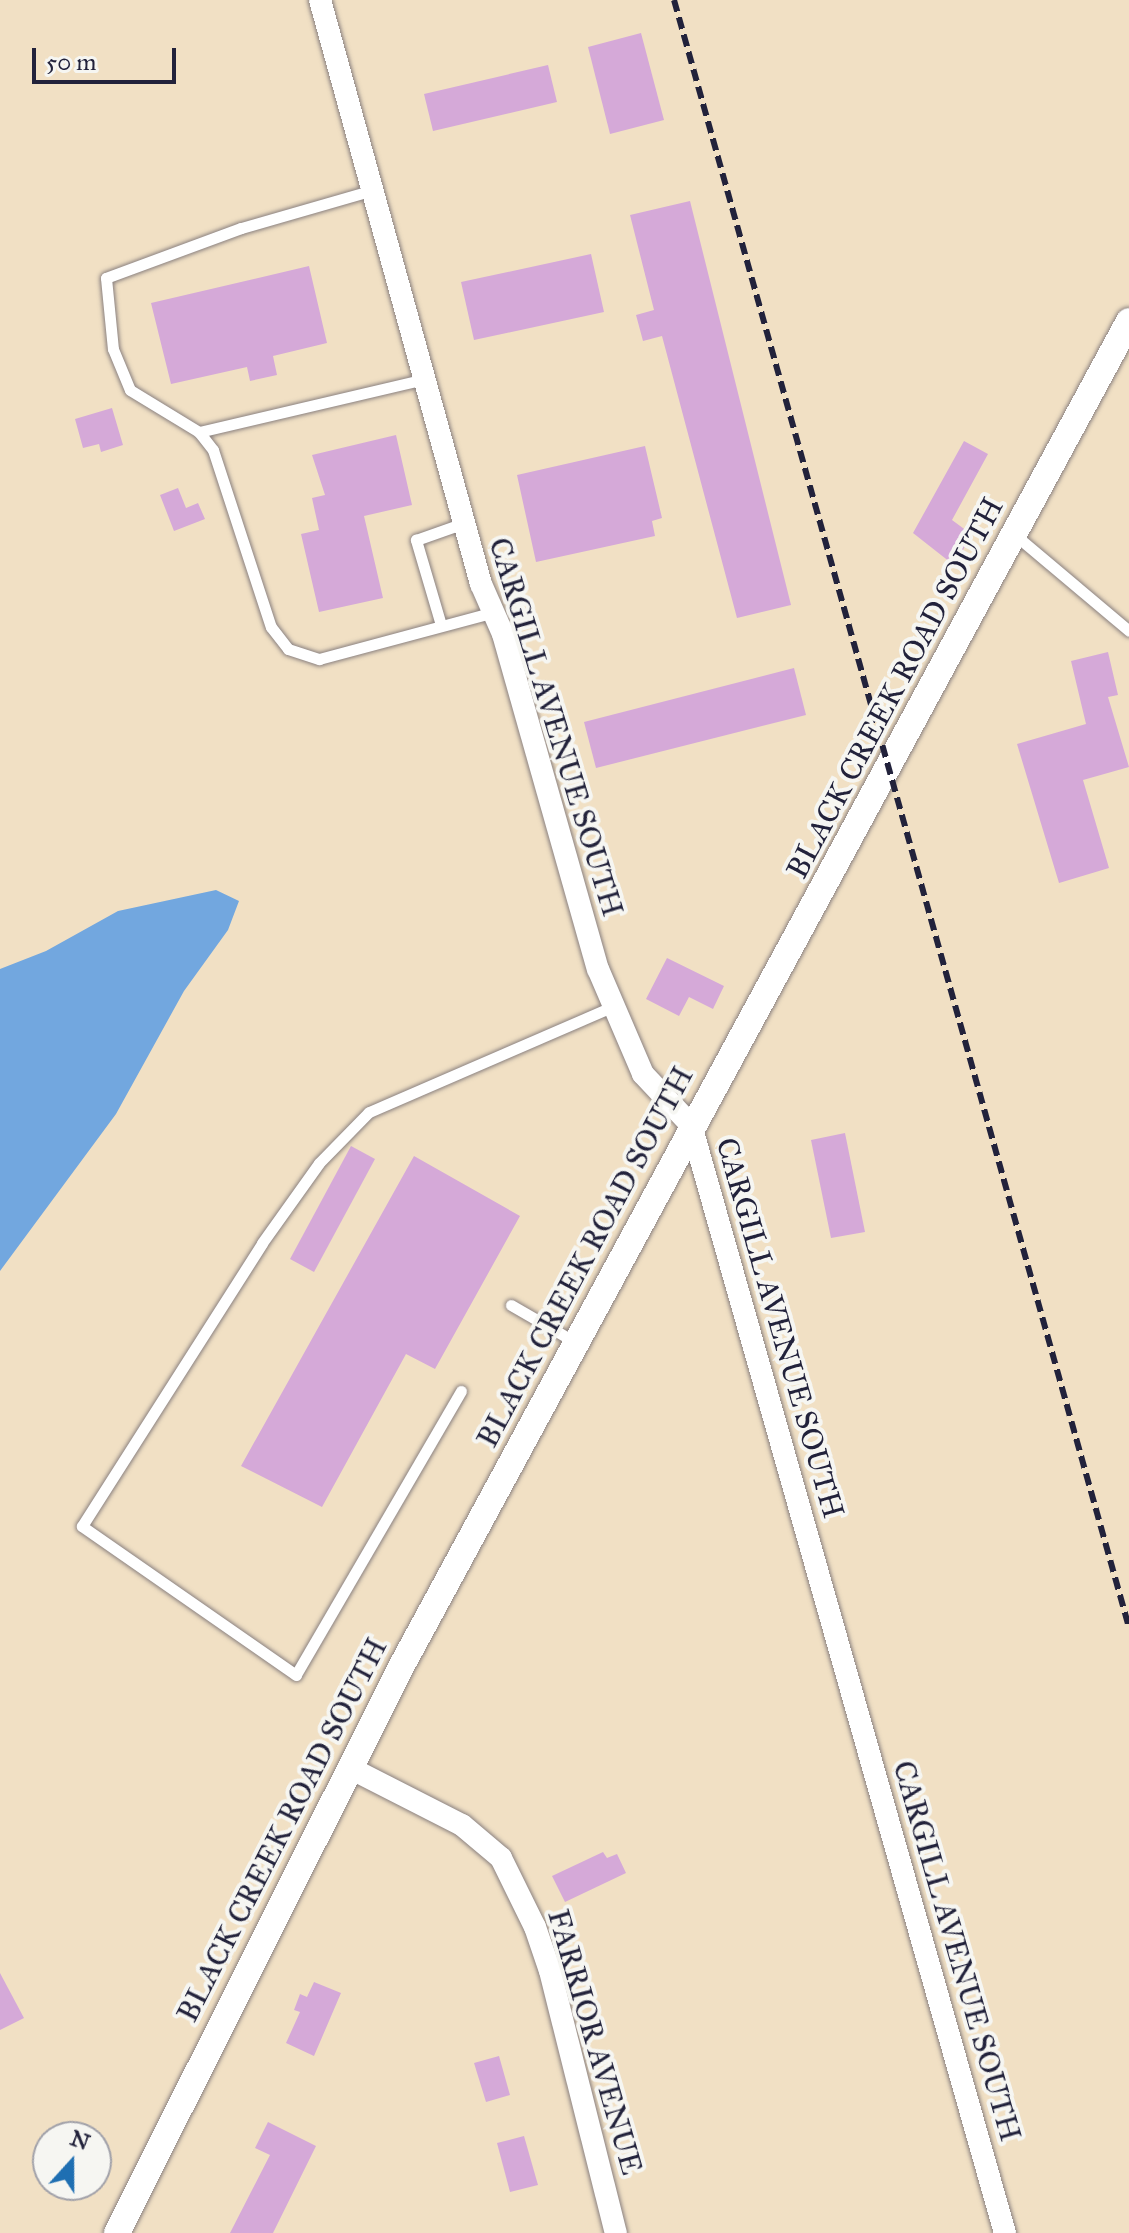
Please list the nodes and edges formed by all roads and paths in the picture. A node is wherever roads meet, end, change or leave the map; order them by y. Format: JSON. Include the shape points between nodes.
{"nodes":[{"id":1,"x":320,"y":0,"type":"edge"},
{"id":2,"x":373,"y":190,"type":"junction"},
{"id":3,"x":1129,"y":321,"type":"edge"},
{"id":4,"x":425,"y":379,"type":"junction"},
{"id":5,"x":199,"y":432,"type":"junction"},
{"id":6,"x":464,"y":523,"type":"junction"},
{"id":7,"x":1013,"y":533,"type":"junction"},
{"id":8,"x":494,"y":612,"type":"junction"},
{"id":9,"x":441,"y":625,"type":"junction"},
{"id":10,"x":1129,"y":631,"type":"edge"},
{"id":11,"x":614,"y":1006,"type":"junction"},
{"id":12,"x":691,"y":1125,"type":"junction"},
{"id":13,"x":511,"y":1305,"type":"dead end"},
{"id":14,"x":575,"y":1342,"type":"junction"},
{"id":15,"x":461,"y":1391,"type":"dead end"},
{"id":16,"x":350,"y":1768,"type":"junction"},
{"id":17,"x":117,"y":2233,"type":"edge"},
{"id":18,"x":616,"y":2233,"type":"edge"},
{"id":19,"x":1005,"y":2233,"type":"edge"}],
"edges":[{"from":1,"to":2,"type":"street","name":"CARGILL AVENUE SOUTH"},
{"from":2,"to":4,"type":"street","name":"CARGILL AVENUE SOUTH"},
{"from":2,"to":5,"type":"lane","via":[[241,228],[106,278],[113,349],[130,390]]},
{"from":3,"to":7,"type":"street","name":"BLACK CREEK ROAD SOUTH"},
{"from":4,"to":5,"type":"lane"},
{"from":4,"to":6,"type":"street","name":"CARGILL AVENUE SOUTH"},
{"from":5,"to":9,"type":"lane","via":[[213,450],[271,627],[288,649],[319,659]]},
{"from":6,"to":8,"type":"street","name":"CARGILL AVENUE SOUTH"},
{"from":6,"to":9,"type":"lane","via":[[416,540]]},
{"from":7,"to":10,"type":"lane"},
{"from":7,"to":12,"type":"street","name":"BLACK CREEK ROAD SOUTH","via":[[889,772]]},
{"from":8,"to":9,"type":"lane"},
{"from":8,"to":11,"type":"street","name":"CARGILL AVENUE SOUTH","via":[[584,923]]},
{"from":11,"to":12,"type":"street","name":"CARGILL AVENUE SOUTH","via":[[643,1074]]},
{"from":11,"to":15,"type":"lane","via":[[369,1112],[319,1163],[262,1243],[82,1526],[296,1675]]},
{"from":12,"to":14,"type":"street","name":"BLACK CREEK ROAD SOUTH"},
{"from":12,"to":19,"type":"street","name":"CARGILL AVENUE SOUTH"},
{"from":13,"to":14,"type":"lane"},
{"from":14,"to":16,"type":"street","name":"BLACK CREEK ROAD SOUTH"},
{"from":16,"to":17,"type":"street","name":"BLACK CREEK ROAD SOUTH"},
{"from":16,"to":18,"type":"street","name":"FARRIOR AVENUE","via":[[462,1825],[501,1858],[550,1971]]}]}
